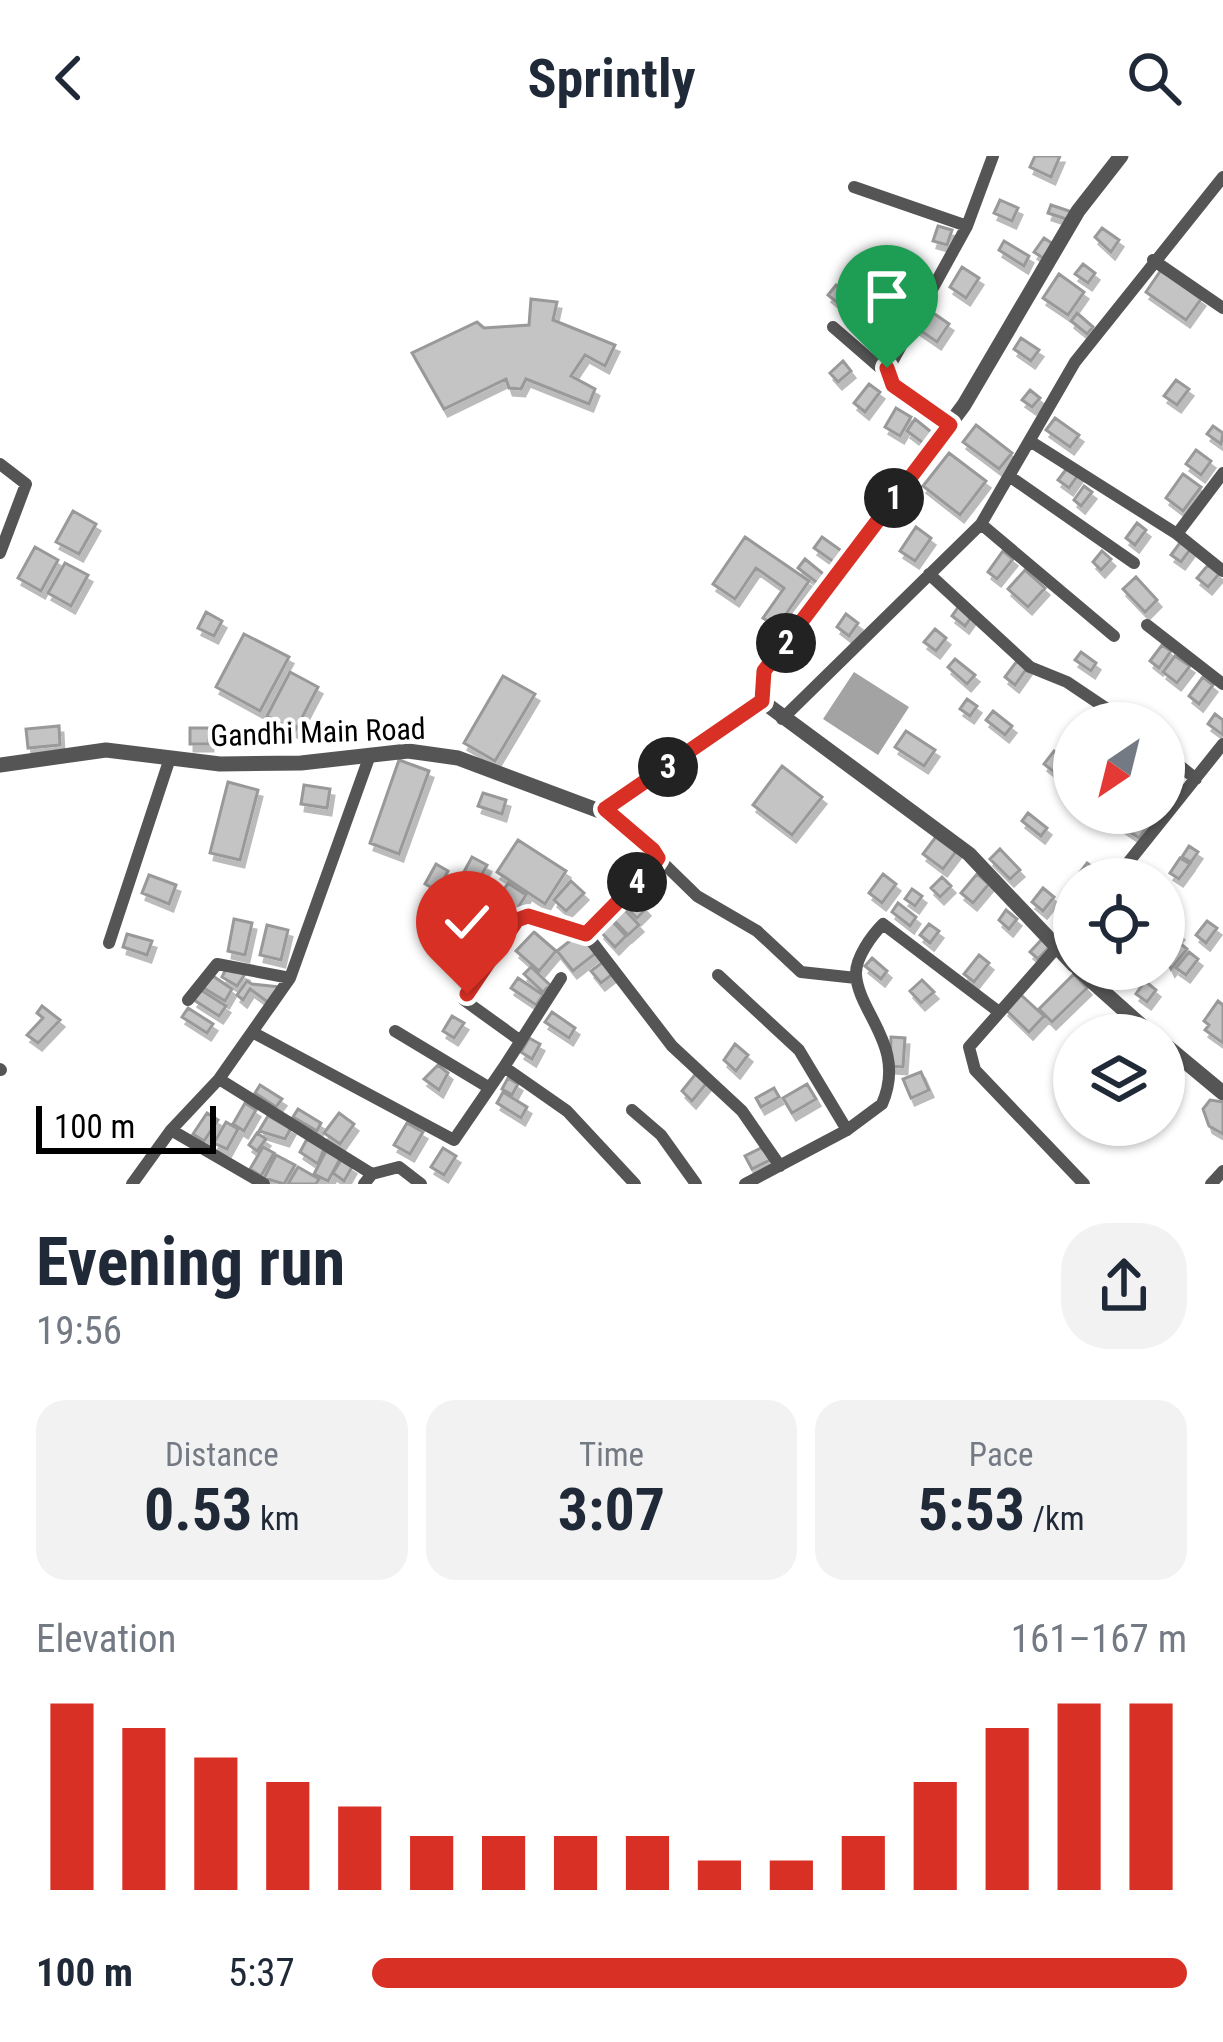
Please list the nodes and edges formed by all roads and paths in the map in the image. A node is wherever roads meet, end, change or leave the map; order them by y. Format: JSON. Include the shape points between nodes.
{"nodes":[{"id":1,"x":993,"y":156,"type":"edge"},
{"id":2,"x":1121,"y":156,"type":"edge"},
{"id":3,"x":1223,"y":177,"type":"edge"},
{"id":4,"x":854,"y":187,"type":"dead end"},
{"id":5,"x":967,"y":226,"type":"junction"},
{"id":6,"x":1153,"y":260,"type":"junction"},
{"id":7,"x":1223,"y":308,"type":"edge"},
{"id":8,"x":833,"y":327,"type":"dead end"},
{"id":9,"x":886,"y":374,"type":"junction"},
{"id":10,"x":950,"y":425,"type":"junction"},
{"id":11,"x":1033,"y":443,"type":"junction"},
{"id":12,"x":0,"y":464,"type":"edge"},
{"id":13,"x":1223,"y":473,"type":"edge"},
{"id":14,"x":1012,"y":478,"type":"junction"},
{"id":15,"x":981,"y":524,"type":"junction"},
{"id":16,"x":1177,"y":534,"type":"junction"},
{"id":17,"x":0,"y":553,"type":"edge"},
{"id":18,"x":1133,"y":563,"type":"dead end"},
{"id":19,"x":1223,"y":571,"type":"edge"},
{"id":20,"x":929,"y":574,"type":"junction"},
{"id":21,"x":1147,"y":626,"type":"dead end"},
{"id":22,"x":1114,"y":636,"type":"dead end"},
{"id":23,"x":1223,"y":684,"type":"edge"},
{"id":24,"x":762,"y":701,"type":"junction"},
{"id":25,"x":1096,"y":702,"type":"edge"},
{"id":26,"x":782,"y":719,"type":"junction"},
{"id":27,"x":1223,"y":744,"type":"edge"},
{"id":28,"x":370,"y":755,"type":"junction"},
{"id":29,"x":169,"y":760,"type":"junction"},
{"id":30,"x":0,"y":765,"type":"edge"},
{"id":31,"x":1185,"y":770,"type":"edge"},
{"id":32,"x":1196,"y":779,"type":"junction"},
{"id":33,"x":605,"y":809,"type":"junction"},
{"id":34,"x":658,"y":858,"type":"junction"},
{"id":35,"x":1131,"y":858,"type":"edge"},
{"id":36,"x":586,"y":934,"type":"junction"},
{"id":37,"x":109,"y":944,"type":"dead end"},
{"id":38,"x":1053,"y":945,"type":"edge"},
{"id":39,"x":1053,"y":953,"type":"edge"},
{"id":40,"x":718,"y":975,"type":"dead end"},
{"id":41,"x":290,"y":978,"type":"junction"},
{"id":42,"x":561,"y":978,"type":"dead end"},
{"id":43,"x":856,"y":978,"type":"junction"},
{"id":44,"x":1102,"y":990,"type":"edge"},
{"id":45,"x":188,"y":1000,"type":"dead end"},
{"id":46,"x":999,"y":1012,"type":"junction"},
{"id":47,"x":1129,"y":1014,"type":"edge"},
{"id":48,"x":395,"y":1030,"type":"dead end"},
{"id":49,"x":252,"y":1032,"type":"junction"},
{"id":50,"x":518,"y":1039,"type":"junction"},
{"id":51,"x":1185,"y":1061,"type":"edge"},
{"id":52,"x":504,"y":1066,"type":"junction"},
{"id":53,"x":219,"y":1079,"type":"junction"},
{"id":54,"x":488,"y":1087,"type":"junction"},
{"id":55,"x":1223,"y":1093,"type":"edge"},
{"id":56,"x":632,"y":1110,"type":"dead end"},
{"id":57,"x":170,"y":1130,"type":"junction"},
{"id":58,"x":847,"y":1130,"type":"junction"},
{"id":59,"x":779,"y":1166,"type":"junction"},
{"id":60,"x":1223,"y":1171,"type":"edge"},
{"id":61,"x":368,"y":1179,"type":"edge"},
{"id":62,"x":132,"y":1184,"type":"edge"},
{"id":63,"x":264,"y":1184,"type":"edge"},
{"id":64,"x":421,"y":1184,"type":"edge"},
{"id":65,"x":635,"y":1184,"type":"edge"},
{"id":66,"x":696,"y":1184,"type":"edge"},
{"id":67,"x":745,"y":1184,"type":"edge"},
{"id":68,"x":1084,"y":1184,"type":"edge"},
{"id":69,"x":1211,"y":1184,"type":"edge"}],
"edges":[{"from":1,"to":5,"type":"street"},
{"from":2,"to":10,"type":"street","via":[[1078,211]]},
{"from":3,"to":6,"type":"street"},
{"from":4,"to":5,"type":"street"},
{"from":5,"to":9,"type":"street"},
{"from":6,"to":7,"type":"street"},
{"from":6,"to":11,"type":"street","via":[[1075,362]]},
{"from":8,"to":9,"type":"street"},
{"from":9,"to":10,"type":"street"},
{"from":10,"to":24,"type":"street","via":[[764,671]]},
{"from":11,"to":14,"type":"street"},
{"from":11,"to":16,"type":"street"},
{"from":12,"to":17,"type":"street","via":[[26,484]]},
{"from":13,"to":16,"type":"street"},
{"from":14,"to":15,"type":"street"},
{"from":14,"to":18,"type":"street"},
{"from":15,"to":20,"type":"street"},
{"from":15,"to":22,"type":"street"},
{"from":16,"to":19,"type":"street"},
{"from":20,"to":25,"type":"street","via":[[1030,667]]},
{"from":20,"to":26,"type":"street"},
{"from":21,"to":23,"type":"street"},
{"from":24,"to":26,"type":"street"},
{"from":24,"to":33,"type":"street"},
{"from":26,"to":38,"type":"street","via":[[969,854]]},
{"from":27,"to":32,"type":"street"},
{"from":28,"to":29,"type":"street","name":"Gandhi Main Road","via":[[302,763]]},
{"from":28,"to":33,"type":"street","name":"Gandhi Main Road","via":[[458,758]]},
{"from":28,"to":41,"type":"street"},
{"from":29,"to":30,"type":"street","name":"Gandhi Main Road","via":[[106,750]]},
{"from":29,"to":37,"type":"street"},
{"from":31,"to":32,"type":"street"},
{"from":32,"to":35,"type":"street"},
{"from":33,"to":34,"type":"street"},
{"from":34,"to":36,"type":"street"},
{"from":34,"to":43,"type":"street","via":[[801,972]]},
{"from":36,"to":50,"type":"street","via":[[528,916],[510,925],[464,1000]]},
{"from":36,"to":59,"type":"street","via":[[672,1046],[742,1111]]},
{"from":39,"to":46,"type":"street"},
{"from":40,"to":58,"type":"street","via":[[799,1050]]},
{"from":41,"to":45,"type":"street","via":[[217,964]]},
{"from":41,"to":49,"type":"street"},
{"from":42,"to":50,"type":"street"},
{"from":43,"to":46,"type":"street","via":[[883,924]]},
{"from":43,"to":58,"type":"street","via":[[884,1034],[886,1094]]},
{"from":44,"to":47,"type":"street"},
{"from":46,"to":68,"type":"street","via":[[969,1047],[975,1070]]},
{"from":48,"to":54,"type":"street"},
{"from":49,"to":53,"type":"street"},
{"from":49,"to":54,"type":"street","via":[[448,1139],[460,1137]]},
{"from":50,"to":52,"type":"street"},
{"from":51,"to":55,"type":"street"},
{"from":52,"to":54,"type":"street"},
{"from":52,"to":65,"type":"street","via":[[567,1112]]},
{"from":53,"to":57,"type":"street"},
{"from":53,"to":61,"type":"street"},
{"from":56,"to":66,"type":"street"},
{"from":57,"to":62,"type":"street"},
{"from":57,"to":63,"type":"street"},
{"from":58,"to":59,"type":"street"},
{"from":59,"to":67,"type":"street"},
{"from":60,"to":69,"type":"street"},
{"from":61,"to":64,"type":"street","via":[[399,1167]]}]}
